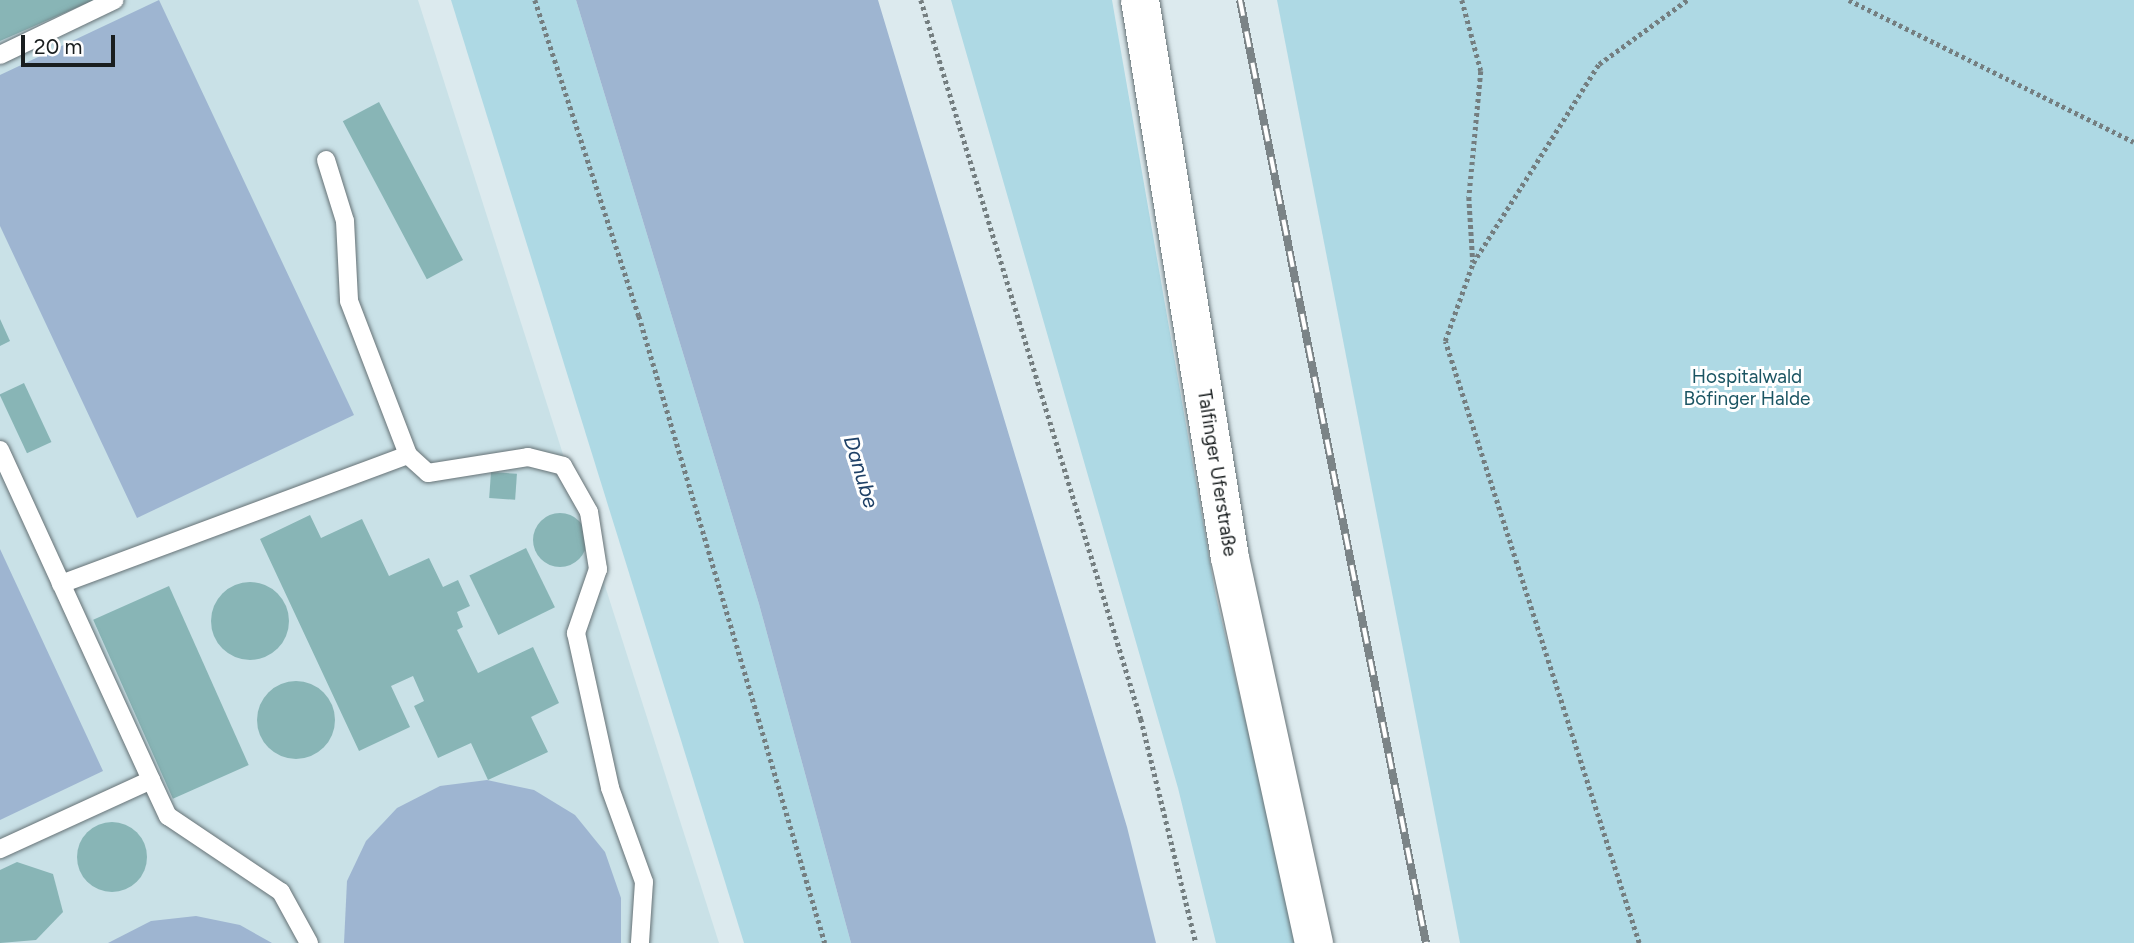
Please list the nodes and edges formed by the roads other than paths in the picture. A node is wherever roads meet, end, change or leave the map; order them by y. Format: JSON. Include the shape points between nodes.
{"nodes":[{"id":1,"x":115,"y":0,"type":"edge"},
{"id":2,"x":1140,"y":0,"type":"edge"},
{"id":3,"x":0,"y":55,"type":"edge"},
{"id":4,"x":326,"y":160,"type":"dead end"},
{"id":5,"x":0,"y":450,"type":"edge"},
{"id":6,"x":408,"y":455,"type":"junction"},
{"id":7,"x":61,"y":584,"type":"junction"},
{"id":8,"x":151,"y":780,"type":"junction"},
{"id":9,"x":0,"y":849,"type":"edge"},
{"id":10,"x":309,"y":943,"type":"edge"},
{"id":11,"x":640,"y":943,"type":"edge"},
{"id":12,"x":1314,"y":943,"type":"edge"}],
"edges":[{"from":1,"to":3,"type":"lane"},
{"from":2,"to":12,"type":"street","name":"Talfinger Uferstraße","via":[[1230,558]]},
{"from":4,"to":6,"type":"lane","via":[[345,221],[349,301]]},
{"from":5,"to":7,"type":"lane"},
{"from":6,"to":7,"type":"lane"},
{"from":6,"to":11,"type":"lane","via":[[428,473],[528,457],[563,466],[589,512],[598,569],[576,633],[610,788],[644,882]]},
{"from":7,"to":8,"type":"lane"},
{"from":8,"to":9,"type":"lane"},
{"from":8,"to":10,"type":"lane","via":[[169,817],[281,892]]}]}
